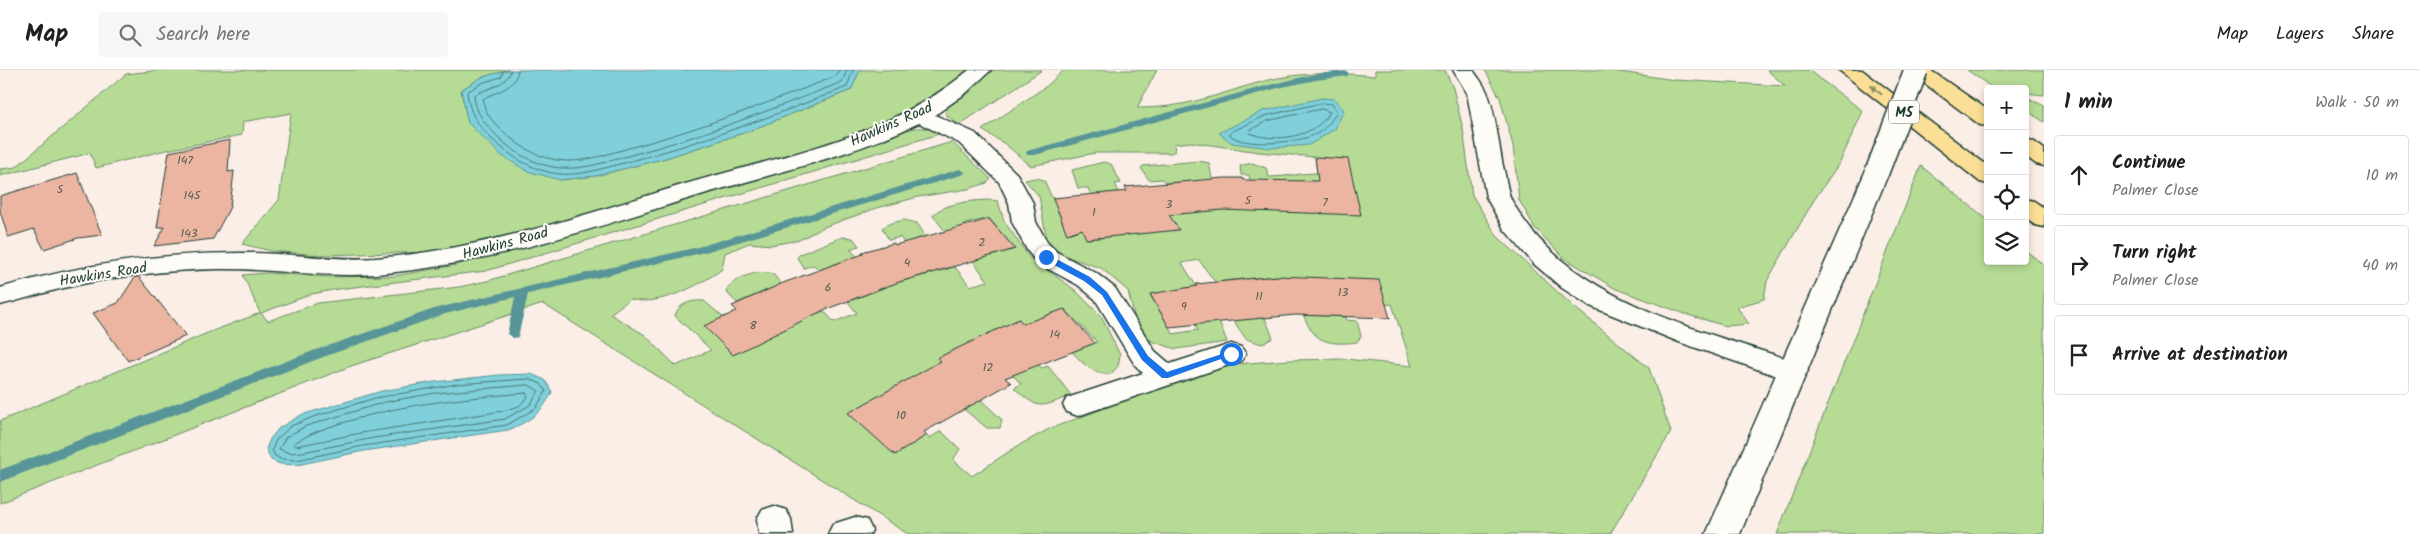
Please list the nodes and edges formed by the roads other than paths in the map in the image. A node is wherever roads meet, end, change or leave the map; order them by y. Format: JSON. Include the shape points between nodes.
{"nodes":[{"id":1,"x":981,"y":70,"type":"edge"},
{"id":2,"x":1463,"y":70,"type":"edge"},
{"id":3,"x":1850,"y":70,"type":"edge"},
{"id":4,"x":1917,"y":70,"type":"edge"},
{"id":5,"x":918,"y":115,"type":"junction"},
{"id":6,"x":1984,"y":117,"type":"edge"},
{"id":7,"x":2029,"y":149,"type":"edge"},
{"id":8,"x":2044,"y":159,"type":"edge"},
{"id":9,"x":1985,"y":175,"type":"edge"},
{"id":10,"x":2029,"y":209,"type":"edge"},
{"id":11,"x":2044,"y":220,"type":"edge"},
{"id":12,"x":0,"y":297,"type":"edge"},
{"id":13,"x":1231,"y":354,"type":"dead end"},
{"id":14,"x":1793,"y":371,"type":"junction"},
{"id":15,"x":1165,"y":376,"type":"junction"},
{"id":16,"x":1078,"y":405,"type":"dead end"},
{"id":17,"x":1723,"y":534,"type":"edge"}],
"edges":[{"from":1,"to":5,"type":"street","name":"Hawkins Road","via":[[956,92]]},
{"from":2,"to":14,"type":"street","via":[[1477,93],[1498,197],[1513,224],[1543,258],[1571,282],[1600,300],[1689,336]]},
{"from":9,"to":3,"type":"highway","number":"M5","one_way":true},
{"from":4,"to":6,"type":"highway"},
{"from":4,"to":14,"type":"street","bridge":true},
{"from":5,"to":12,"type":"street","name":"Hawkins Road","via":[[871,136],[624,211],[455,256],[372,266],[254,261],[177,263],[105,272]]},
{"from":5,"to":15,"type":"street","via":[[967,138],[1009,179],[1021,202],[1024,222],[1036,246],[1046,257],[1087,279],[1105,294],[1145,358]]},
{"from":7,"to":8,"type":"highway"},
{"from":10,"to":11,"type":"highway"},
{"from":13,"to":15,"type":"street"},
{"from":14,"to":17,"type":"street"},
{"from":15,"to":16,"type":"street"}]}
